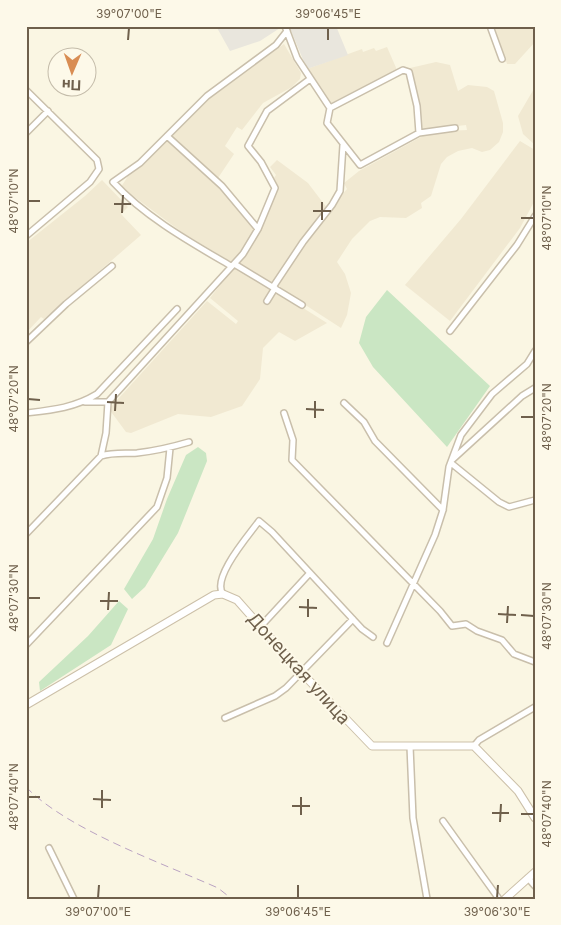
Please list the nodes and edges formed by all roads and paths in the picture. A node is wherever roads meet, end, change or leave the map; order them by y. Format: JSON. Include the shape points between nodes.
{"nodes":[{"id":1,"x":490,"y":26,"type":"edge"},
{"id":2,"x":286,"y":28,"type":"edge"},
{"id":3,"x":502,"y":59,"type":"dead end"},
{"id":4,"x":310,"y":79,"type":"junction"},
{"id":5,"x":26,"y":90,"type":"edge"},
{"id":6,"x":330,"y":108,"type":"junction"},
{"id":7,"x":48,"y":111,"type":"junction"},
{"id":8,"x":455,"y":128,"type":"dead end"},
{"id":9,"x":26,"y":133,"type":"edge"},
{"id":10,"x":419,"y":133,"type":"junction"},
{"id":11,"x":167,"y":136,"type":"junction"},
{"id":12,"x":343,"y":144,"type":"junction"},
{"id":13,"x":535,"y":216,"type":"edge"},
{"id":14,"x":258,"y":229,"type":"junction"},
{"id":15,"x":26,"y":236,"type":"edge"},
{"id":16,"x":233,"y":265,"type":"junction"},
{"id":17,"x":112,"y":266,"type":"dead end"},
{"id":18,"x":274,"y":287,"type":"junction"},
{"id":19,"x":267,"y":301,"type":"dead end"},
{"id":20,"x":302,"y":305,"type":"dead end"},
{"id":21,"x":178,"y":309,"type":"dead end"},
{"id":22,"x":450,"y":332,"type":"dead end"},
{"id":23,"x":26,"y":342,"type":"edge"},
{"id":24,"x":535,"y":351,"type":"edge"},
{"id":25,"x":535,"y":388,"type":"edge"},
{"id":26,"x":85,"y":402,"type":"junction"},
{"id":27,"x":108,"y":402,"type":"junction"},
{"id":28,"x":344,"y":403,"type":"dead end"},
{"id":29,"x":26,"y":413,"type":"edge"},
{"id":30,"x":284,"y":413,"type":"dead end"},
{"id":31,"x":189,"y":442,"type":"dead end"},
{"id":32,"x":170,"y":448,"type":"junction"},
{"id":33,"x":101,"y":456,"type":"junction"},
{"id":34,"x":451,"y":461,"type":"junction"},
{"id":35,"x":535,"y":500,"type":"edge"},
{"id":36,"x":443,"y":510,"type":"junction"},
{"id":37,"x":26,"y":534,"type":"edge"},
{"id":38,"x":309,"y":574,"type":"junction"},
{"id":39,"x":414,"y":584,"type":"junction"},
{"id":40,"x":223,"y":594,"type":"junction"},
{"id":41,"x":353,"y":619,"type":"junction"},
{"id":42,"x":261,"y":626,"type":"junction"},
{"id":43,"x":373,"y":637,"type":"dead end"},
{"id":44,"x":386,"y":643,"type":"dead end"},
{"id":45,"x":26,"y":646,"type":"edge"},
{"id":46,"x":535,"y":662,"type":"edge"},
{"id":47,"x":300,"y":672,"type":"junction"},
{"id":48,"x":26,"y":705,"type":"edge"},
{"id":49,"x":535,"y":706,"type":"edge"},
{"id":50,"x":225,"y":718,"type":"dead end"},
{"id":51,"x":410,"y":746,"type":"junction"},
{"id":52,"x":474,"y":746,"type":"junction"},
{"id":53,"x":535,"y":818,"type":"edge"},
{"id":54,"x":443,"y":821,"type":"dead end"},
{"id":55,"x":49,"y":848,"type":"dead end"},
{"id":56,"x":535,"y":872,"type":"edge"},
{"id":57,"x":528,"y":878,"type":"junction"},
{"id":58,"x":535,"y":886,"type":"edge"},
{"id":59,"x":74,"y":899,"type":"edge"},
{"id":60,"x":426,"y":899,"type":"edge"},
{"id":61,"x":499,"y":899,"type":"edge"},
{"id":62,"x":505,"y":899,"type":"edge"}],
"edges":[{"from":1,"to":3,"type":"street"},
{"from":2,"to":4,"type":"street","via":[[297,58]]},
{"from":2,"to":11,"type":"street","via":[[276,45],[207,96]]},
{"from":4,"to":6,"type":"street"},
{"from":4,"to":14,"type":"street","via":[[267,111],[248,146],[262,162],[275,188]]},
{"from":5,"to":7,"type":"street"},
{"from":6,"to":10,"type":"street","via":[[403,70],[409,72]]},
{"from":6,"to":12,"type":"street","via":[[327,123]]},
{"from":7,"to":9,"type":"street"},
{"from":7,"to":15,"type":"street","via":[[97,160],[99,169],[90,182]]},
{"from":8,"to":10,"type":"street"},
{"from":10,"to":12,"type":"street","via":[[360,166]]},
{"from":11,"to":14,"type":"street","via":[[222,186]]},
{"from":11,"to":16,"type":"street","via":[[140,163],[113,182],[158,220]]},
{"from":12,"to":18,"type":"street","via":[[340,191]]},
{"from":13,"to":22,"type":"street","via":[[517,245]]},
{"from":14,"to":16,"type":"street"},
{"from":16,"to":18,"type":"street"},
{"from":16,"to":27,"type":"street"},
{"from":17,"to":23,"type":"street"},
{"from":18,"to":19,"type":"street"},
{"from":18,"to":20,"type":"street"},
{"from":21,"to":26,"type":"street","via":[[97,394]]},
{"from":24,"to":34,"type":"street","via":[[526,364],[492,394],[461,435]]},
{"from":25,"to":34,"type":"street"},
{"from":26,"to":27,"type":"street"},
{"from":26,"to":29,"type":"street"},
{"from":27,"to":33,"type":"street"},
{"from":28,"to":36,"type":"street","via":[[364,422],[375,441]]},
{"from":30,"to":39,"type":"street","via":[[292,440],[292,460]]},
{"from":31,"to":32,"type":"street"},
{"from":32,"to":33,"type":"street","via":[[135,453],[113,452]]},
{"from":32,"to":45,"type":"street","via":[[167,478],[157,507]]},
{"from":33,"to":37,"type":"street"},
{"from":34,"to":35,"type":"street","via":[[509,507]]},
{"from":34,"to":36,"type":"street"},
{"from":36,"to":39,"type":"street"},
{"from":38,"to":40,"type":"street","via":[[259,521],[222,576],[219,583]]},
{"from":38,"to":41,"type":"street"},
{"from":38,"to":42,"type":"street"},
{"from":39,"to":44,"type":"street"},
{"from":39,"to":46,"type":"street","via":[[452,626],[466,624],[502,640],[514,654]]},
{"from":40,"to":42,"type":"street","name":"Донецкая улица","via":[[237,600]]},
{"from":40,"to":48,"type":"street","via":[[214,595]]},
{"from":41,"to":43,"type":"street"},
{"from":41,"to":47,"type":"street"},
{"from":42,"to":47,"type":"street","name":"Донецкая улица"},
{"from":47,"to":50,"type":"street","via":[[275,696]]},
{"from":47,"to":51,"type":"street","name":"Донецкая улица","via":[[372,746]]},
{"from":49,"to":52,"type":"street"},
{"from":51,"to":52,"type":"street"},
{"from":51,"to":60,"type":"street","via":[[413,818]]},
{"from":52,"to":53,"type":"street","via":[[518,791]]},
{"from":54,"to":61,"type":"street"},
{"from":55,"to":59,"type":"street"},
{"from":56,"to":57,"type":"street"},
{"from":57,"to":58,"type":"street"},
{"from":57,"to":62,"type":"street"}]}
